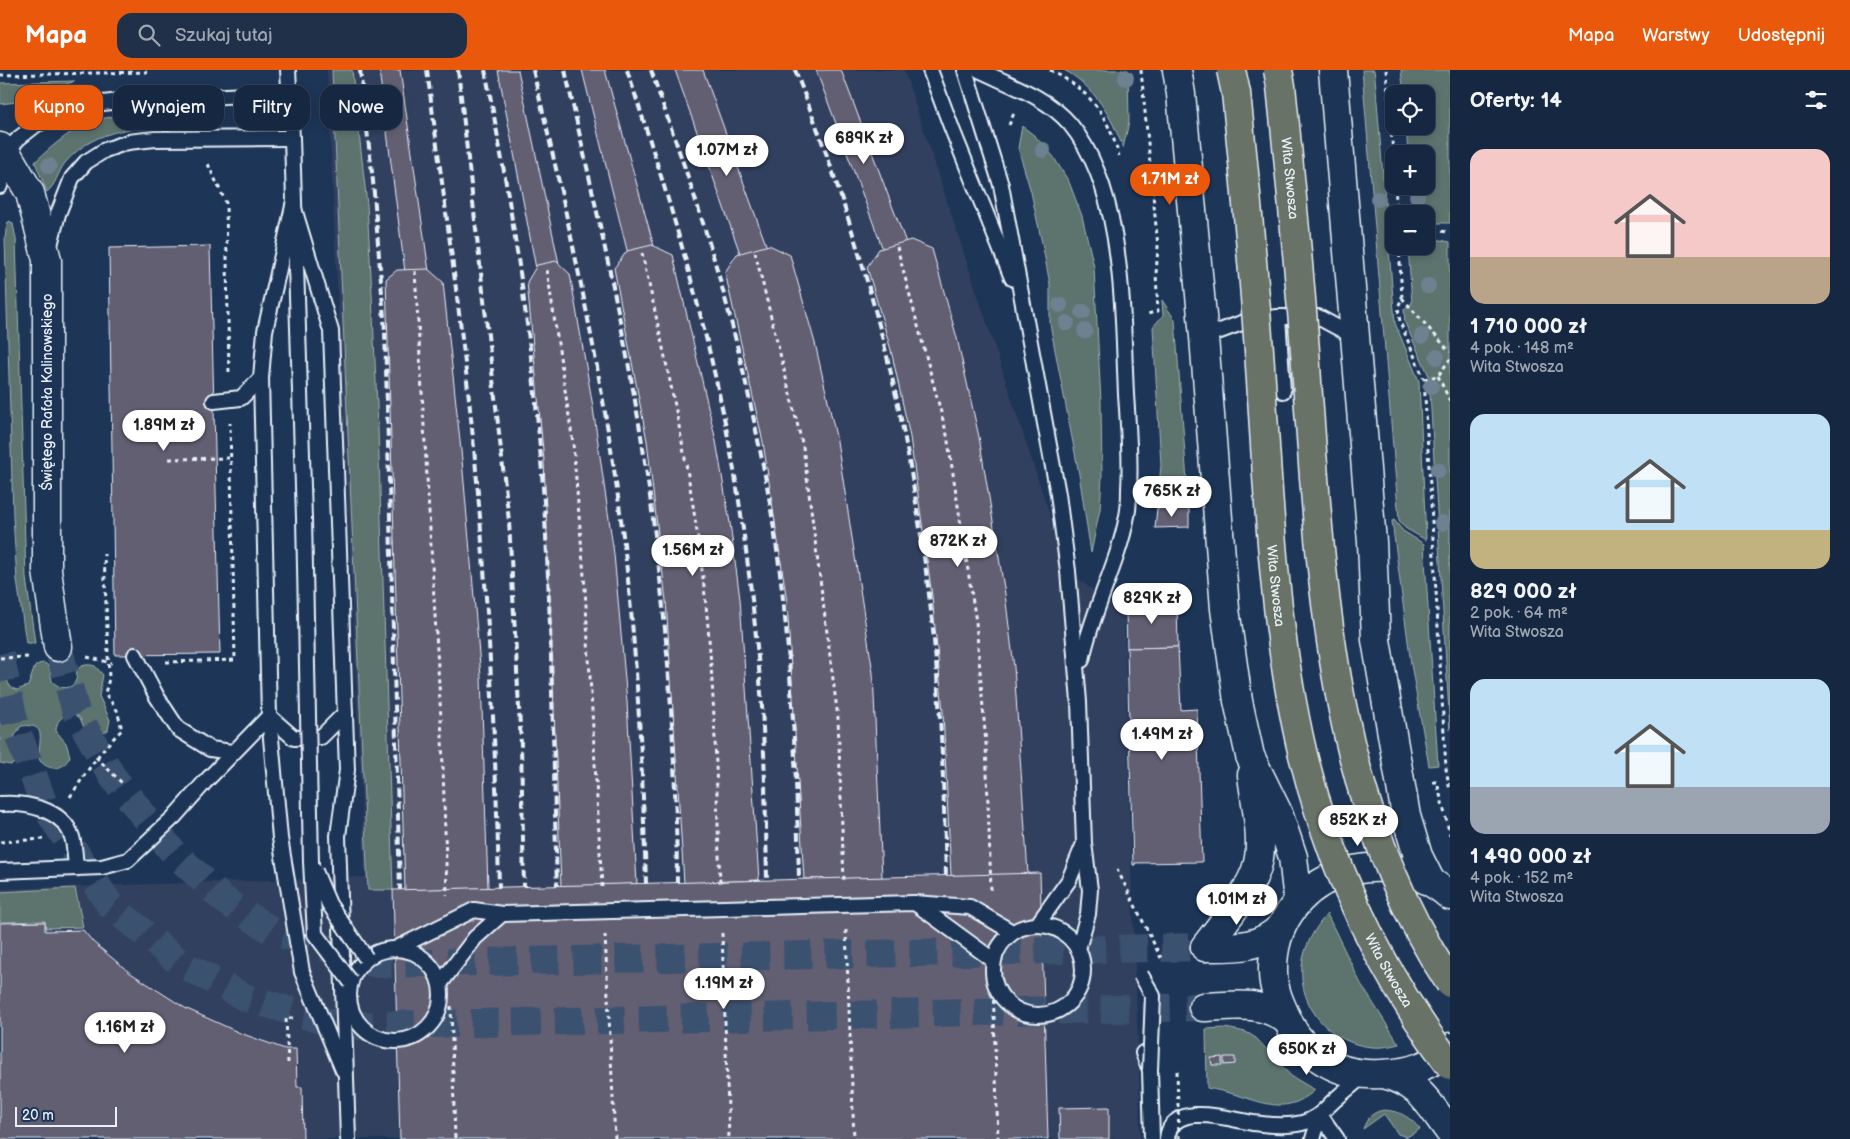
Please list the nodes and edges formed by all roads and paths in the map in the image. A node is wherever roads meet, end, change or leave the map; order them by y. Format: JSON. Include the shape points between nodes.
{"nodes":[{"id":1,"x":288,"y":70,"type":"edge"},
{"id":2,"x":930,"y":70,"type":"edge"},
{"id":3,"x":965,"y":70,"type":"edge"},
{"id":4,"x":980,"y":70,"type":"edge"},
{"id":5,"x":1141,"y":70,"type":"edge"},
{"id":6,"x":1176,"y":70,"type":"edge"},
{"id":7,"x":1231,"y":70,"type":"edge"},
{"id":8,"x":1278,"y":70,"type":"edge"},
{"id":9,"x":1333,"y":70,"type":"edge"},
{"id":10,"x":1386,"y":70,"type":"edge"},
{"id":11,"x":155,"y":72,"type":"dead end"},
{"id":12,"x":0,"y":75,"type":"edge"},
{"id":13,"x":289,"y":85,"type":"edge"},
{"id":14,"x":234,"y":96,"type":"edge"},
{"id":15,"x":291,"y":130,"type":"edge"},
{"id":16,"x":196,"y":138,"type":"junction"},
{"id":17,"x":292,"y":138,"type":"junction"},
{"id":18,"x":1392,"y":145,"type":"edge"},
{"id":19,"x":3,"y":150,"type":"edge"},
{"id":20,"x":0,"y":186,"type":"edge"},
{"id":21,"x":293,"y":205,"type":"junction"},
{"id":22,"x":1435,"y":231,"type":"edge"},
{"id":23,"x":1450,"y":232,"type":"edge"},
{"id":24,"x":898,"y":247,"type":"dead end"},
{"id":25,"x":755,"y":252,"type":"dead end"},
{"id":26,"x":642,"y":254,"type":"dead end"},
{"id":27,"x":1400,"y":255,"type":"edge"},
{"id":28,"x":46,"y":260,"type":"junction"},
{"id":29,"x":547,"y":270,"type":"dead end"},
{"id":30,"x":415,"y":271,"type":"dead end"},
{"id":31,"x":1402,"y":298,"type":"junction"},
{"id":32,"x":1024,"y":306,"type":"junction"},
{"id":33,"x":1146,"y":315,"type":"dead end"},
{"id":34,"x":1278,"y":317,"type":"junction"},
{"id":35,"x":1204,"y":336,"type":"junction"},
{"id":36,"x":1355,"y":337,"type":"junction"},
{"id":37,"x":1450,"y":352,"type":"edge"},
{"id":38,"x":1450,"y":359,"type":"edge"},
{"id":39,"x":1438,"y":376,"type":"junction"},
{"id":40,"x":261,"y":378,"type":"junction"},
{"id":41,"x":1424,"y":379,"type":"junction"},
{"id":42,"x":1283,"y":392,"type":"dead end"},
{"id":43,"x":229,"y":399,"type":"junction"},
{"id":44,"x":214,"y":401,"type":"dead end"},
{"id":45,"x":1450,"y":402,"type":"edge"},
{"id":46,"x":230,"y":458,"type":"junction"},
{"id":47,"x":169,"y":459,"type":"dead end"},
{"id":48,"x":104,"y":554,"type":"dead end"},
{"id":49,"x":58,"y":647,"type":"tunnel mouth"},
{"id":50,"x":135,"y":655,"type":"dead end"},
{"id":51,"x":1082,"y":660,"type":"dead end"},
{"id":52,"x":157,"y":662,"type":"dead end"},
{"id":53,"x":118,"y":663,"type":"dead end"},
{"id":54,"x":108,"y":664,"type":"junction"},
{"id":55,"x":345,"y":713,"type":"junction"},
{"id":56,"x":270,"y":716,"type":"junction"},
{"id":57,"x":232,"y":752,"type":"junction"},
{"id":58,"x":1250,"y":756,"type":"junction"},
{"id":59,"x":96,"y":757,"type":"junction"},
{"id":60,"x":1429,"y":782,"type":"dead end"},
{"id":61,"x":122,"y":783,"type":"dead end"},
{"id":62,"x":1450,"y":789,"type":"edge"},
{"id":63,"x":0,"y":804,"type":"edge"},
{"id":64,"x":57,"y":818,"type":"junction"},
{"id":65,"x":1450,"y":835,"type":"edge"},
{"id":66,"x":1084,"y":843,"type":"junction"},
{"id":67,"x":312,"y":862,"type":"junction"},
{"id":68,"x":76,"y":868,"type":"junction"},
{"id":69,"x":1087,"y":868,"type":"dead end"},
{"id":70,"x":0,"y":871,"type":"edge"},
{"id":71,"x":844,"y":885,"type":"dead end"},
{"id":72,"x":1088,"y":885,"type":"dead end"},
{"id":73,"x":1440,"y":888,"type":"edge"},
{"id":74,"x":720,"y":890,"type":"dead end"},
{"id":75,"x":991,"y":891,"type":"dead end"},
{"id":76,"x":602,"y":892,"type":"dead end"},
{"id":77,"x":1298,"y":900,"type":"junction"},
{"id":78,"x":448,"y":903,"type":"dead end"},
{"id":79,"x":914,"y":903,"type":"junction"},
{"id":80,"x":502,"y":914,"type":"junction"},
{"id":81,"x":846,"y":924,"type":"dead end"},
{"id":82,"x":1037,"y":924,"type":"junction"},
{"id":83,"x":1281,"y":927,"type":"junction"},
{"id":84,"x":722,"y":930,"type":"dead end"},
{"id":85,"x":604,"y":931,"type":"dead end"},
{"id":86,"x":1012,"y":932,"type":"junction"},
{"id":87,"x":395,"y":949,"type":"junction"},
{"id":88,"x":1078,"y":949,"type":"junction"},
{"id":89,"x":366,"y":958,"type":"junction"},
{"id":90,"x":993,"y":960,"type":"junction"},
{"id":91,"x":1141,"y":975,"type":"dead end"},
{"id":92,"x":993,"y":980,"type":"dead end"},
{"id":93,"x":350,"y":982,"type":"junction"},
{"id":94,"x":1450,"y":983,"type":"edge"},
{"id":95,"x":440,"y":984,"type":"junction"},
{"id":96,"x":451,"y":1002,"type":"dead end"},
{"id":97,"x":1203,"y":1007,"type":"tunnel mouth"},
{"id":98,"x":1288,"y":1021,"type":"junction"},
{"id":99,"x":1450,"y":1047,"type":"edge"},
{"id":100,"x":1142,"y":1053,"type":"dead end"},
{"id":101,"x":1450,"y":1065,"type":"edge"},
{"id":102,"x":1150,"y":1070,"type":"junction"},
{"id":103,"x":1374,"y":1074,"type":"junction"},
{"id":104,"x":346,"y":1077,"type":"junction"},
{"id":105,"x":1320,"y":1115,"type":"junction"},
{"id":106,"x":1450,"y":1132,"type":"edge"},
{"id":107,"x":348,"y":1139,"type":"edge"},
{"id":108,"x":455,"y":1139,"type":"edge"},
{"id":109,"x":615,"y":1139,"type":"edge"},
{"id":110,"x":729,"y":1139,"type":"edge"},
{"id":111,"x":854,"y":1139,"type":"edge"},
{"id":112,"x":998,"y":1139,"type":"edge"},
{"id":113,"x":1152,"y":1139,"type":"edge"},
{"id":114,"x":1167,"y":1139,"type":"edge"},
{"id":115,"x":1313,"y":1139,"type":"edge"},
{"id":116,"x":1337,"y":1139,"type":"edge"}],
"edges":[{"from":1,"to":13,"type":"lane"},
{"from":2,"to":32,"type":"lane"},
{"from":3,"to":32,"type":"lane","via":[[1001,185]]},
{"from":4,"to":51,"type":"lane","via":[[1050,105],[1070,125],[1093,162],[1114,238],[1122,310],[1129,446],[1128,514]]},
{"from":5,"to":33,"type":"path","via":[[1158,247],[1158,311]]},
{"from":6,"to":35,"type":"street"},
{"from":7,"to":101,"type":"main road","name":"Wita Stwosza","bridge":true,"via":[[1253,258],[1277,588],[1303,754],[1330,843],[1358,913],[1400,993]]},
{"from":8,"to":94,"type":"main road","name":"Wita Stwosza","bridge":true,"via":[[1299,260],[1322,575],[1344,721],[1367,809],[1392,873],[1423,940]]},
{"from":9,"to":36,"type":"street"},
{"from":10,"to":18,"type":"path"},
{"from":11,"to":12,"type":"path"},
{"from":14,"to":19,"type":"lane","via":[[86,105],[37,124]]},
{"from":15,"to":17,"type":"lane"},
{"from":16,"to":17,"type":"lane"},
{"from":16,"to":28,"type":"lane","via":[[128,142],[105,150],[86,162],[72,178]]},
{"from":16,"to":43,"type":"path","via":[[226,202]]},
{"from":17,"to":21,"type":"lane"},
{"from":19,"to":20,"type":"lane"},
{"from":19,"to":28,"type":"street","name":"Świętego Rafała Kalinowskiego","via":[[30,193]]},
{"from":21,"to":40,"type":"lane","via":[[265,331]]},
{"from":21,"to":55,"type":"lane","via":[[331,331]]},
{"from":21,"to":67,"type":"lane","bridge":true},
{"from":22,"to":23,"type":"path"},
{"from":24,"to":75,"type":"path","via":[[947,435],[976,622],[986,744]]},
{"from":25,"to":71,"type":"path","via":[[804,447],[838,718]]},
{"from":26,"to":74,"type":"path","via":[[675,402],[701,563],[713,681]]},
{"from":27,"to":31,"type":"path"},
{"from":28,"to":49,"type":"street","name":"Świętego Rafała Kalinowskiego","via":[[46,571]]},
{"from":29,"to":76,"type":"path","via":[[574,453]]},
{"from":30,"to":78,"type":"path","via":[[442,736]]},
{"from":31,"to":37,"type":"path"},
{"from":31,"to":41,"type":"path","via":[[1398,307],[1400,322]]},
{"from":32,"to":66,"type":"lane","via":[[1058,494],[1068,571],[1079,702]]},
{"from":34,"to":35,"type":"lane","via":[[1247,321]]},
{"from":34,"to":36,"type":"lane","via":[[1318,317]]},
{"from":34,"to":42,"type":"lane"},
{"from":35,"to":58,"type":"street","via":[[1225,609],[1238,701]]},
{"from":36,"to":73,"type":"street","via":[[1378,661],[1406,816],[1418,856]]},
{"from":38,"to":39,"type":"path"},
{"from":39,"to":41,"type":"path"},
{"from":39,"to":45,"type":"path"},
{"from":40,"to":43,"type":"lane","via":[[241,398]]},
{"from":40,"to":56,"type":"lane"},
{"from":41,"to":62,"type":"path","via":[[1446,769]]},
{"from":43,"to":44,"type":"lane"},
{"from":43,"to":46,"type":"path"},
{"from":46,"to":47,"type":"path"},
{"from":46,"to":52,"type":"path","via":[[235,660]]},
{"from":48,"to":54,"type":"path"},
{"from":50,"to":57,"type":"lane","via":[[178,729],[210,749]]},
{"from":53,"to":54,"type":"path"},
{"from":54,"to":59,"type":"path","via":[[106,693],[117,710],[122,730]]},
{"from":55,"to":56,"type":"lane","via":[[321,737],[294,738]]},
{"from":55,"to":104,"type":"lane","via":[[347,770],[338,836]]},
{"from":56,"to":57,"type":"lane"},
{"from":56,"to":104,"type":"lane","via":[[280,838],[302,972]]},
{"from":57,"to":68,"type":"lane","via":[[174,818],[128,860],[102,867]]},
{"from":58,"to":77,"type":"street","via":[[1278,813],[1293,857]]},
{"from":58,"to":83,"type":"street","via":[[1259,831],[1258,863],[1249,886],[1205,948],[1252,945]]},
{"from":59,"to":61,"type":"path"},
{"from":59,"to":64,"type":"path"},
{"from":60,"to":65,"type":"path","via":[[1437,782]]},
{"from":63,"to":64,"type":"lane","via":[[36,806]]},
{"from":64,"to":68,"type":"lane","via":[[68,827]]},
{"from":66,"to":82,"type":"lane","via":[[1069,880]]},
{"from":66,"to":88,"type":"lane","via":[[1090,890],[1088,914]]},
{"from":67,"to":89,"type":"lane","bridge":true,"via":[[329,904]]},
{"from":67,"to":93,"type":"lane","bridge":true,"via":[[315,934]]},
{"from":68,"to":70,"type":"lane"},
{"from":69,"to":72,"type":"lane"},
{"from":73,"to":77,"type":"street","via":[[1399,869],[1366,867],[1324,881]]},
{"from":77,"to":83,"type":"street"},
{"from":79,"to":80,"type":"lane"},
{"from":79,"to":86,"type":"lane","via":[[970,907]]},
{"from":79,"to":90,"type":"lane"},
{"from":80,"to":87,"type":"lane","via":[[474,910]]},
{"from":80,"to":95,"type":"lane","via":[[475,938]]},
{"from":81,"to":111,"type":"path"},
{"from":82,"to":86,"type":"lane"},
{"from":82,"to":88,"type":"lane","via":[[1053,927],[1068,936]]},
{"from":83,"to":98,"type":"street","via":[[1273,973],[1275,989]]},
{"from":84,"to":110,"type":"path"},
{"from":85,"to":109,"type":"path"},
{"from":86,"to":90,"type":"lane","via":[[1000,944]]},
{"from":87,"to":89,"type":"lane","via":[[380,951]]},
{"from":87,"to":95,"type":"lane","via":[[410,951],[424,958]]},
{"from":88,"to":90,"type":"lane","via":[[1082,978],[1077,992],[1055,1012],[1040,1015],[1024,1013],[1009,1005],[998,992],[992,977]]},
{"from":89,"to":93,"type":"lane"},
{"from":91,"to":102,"type":"lane","bridge":true,"via":[[1153,996]]},
{"from":92,"to":112,"type":"path"},
{"from":93,"to":95,"type":"lane","via":[[350,1005],[358,1021],[370,1033],[395,1041],[421,1033],[432,1023],[440,1004]]},
{"from":96,"to":108,"type":"path"},
{"from":97,"to":98,"type":"street","via":[[1260,1006]]},
{"from":98,"to":103,"type":"street","via":[[1316,1056],[1346,1071]]},
{"from":99,"to":103,"type":"street","via":[[1415,1070]]},
{"from":100,"to":102,"type":"lane"},
{"from":102,"to":113,"type":"lane"},
{"from":103,"to":105,"type":"lane","via":[[1337,1098]]},
{"from":103,"to":106,"type":"street","via":[[1409,1083]]},
{"from":104,"to":107,"type":"lane"},
{"from":105,"to":114,"type":"lane","via":[[1295,1124],[1267,1124],[1208,1115],[1187,1116],[1174,1123]]},
{"from":105,"to":115,"type":"lane"},
{"from":105,"to":116,"type":"lane"}]}
